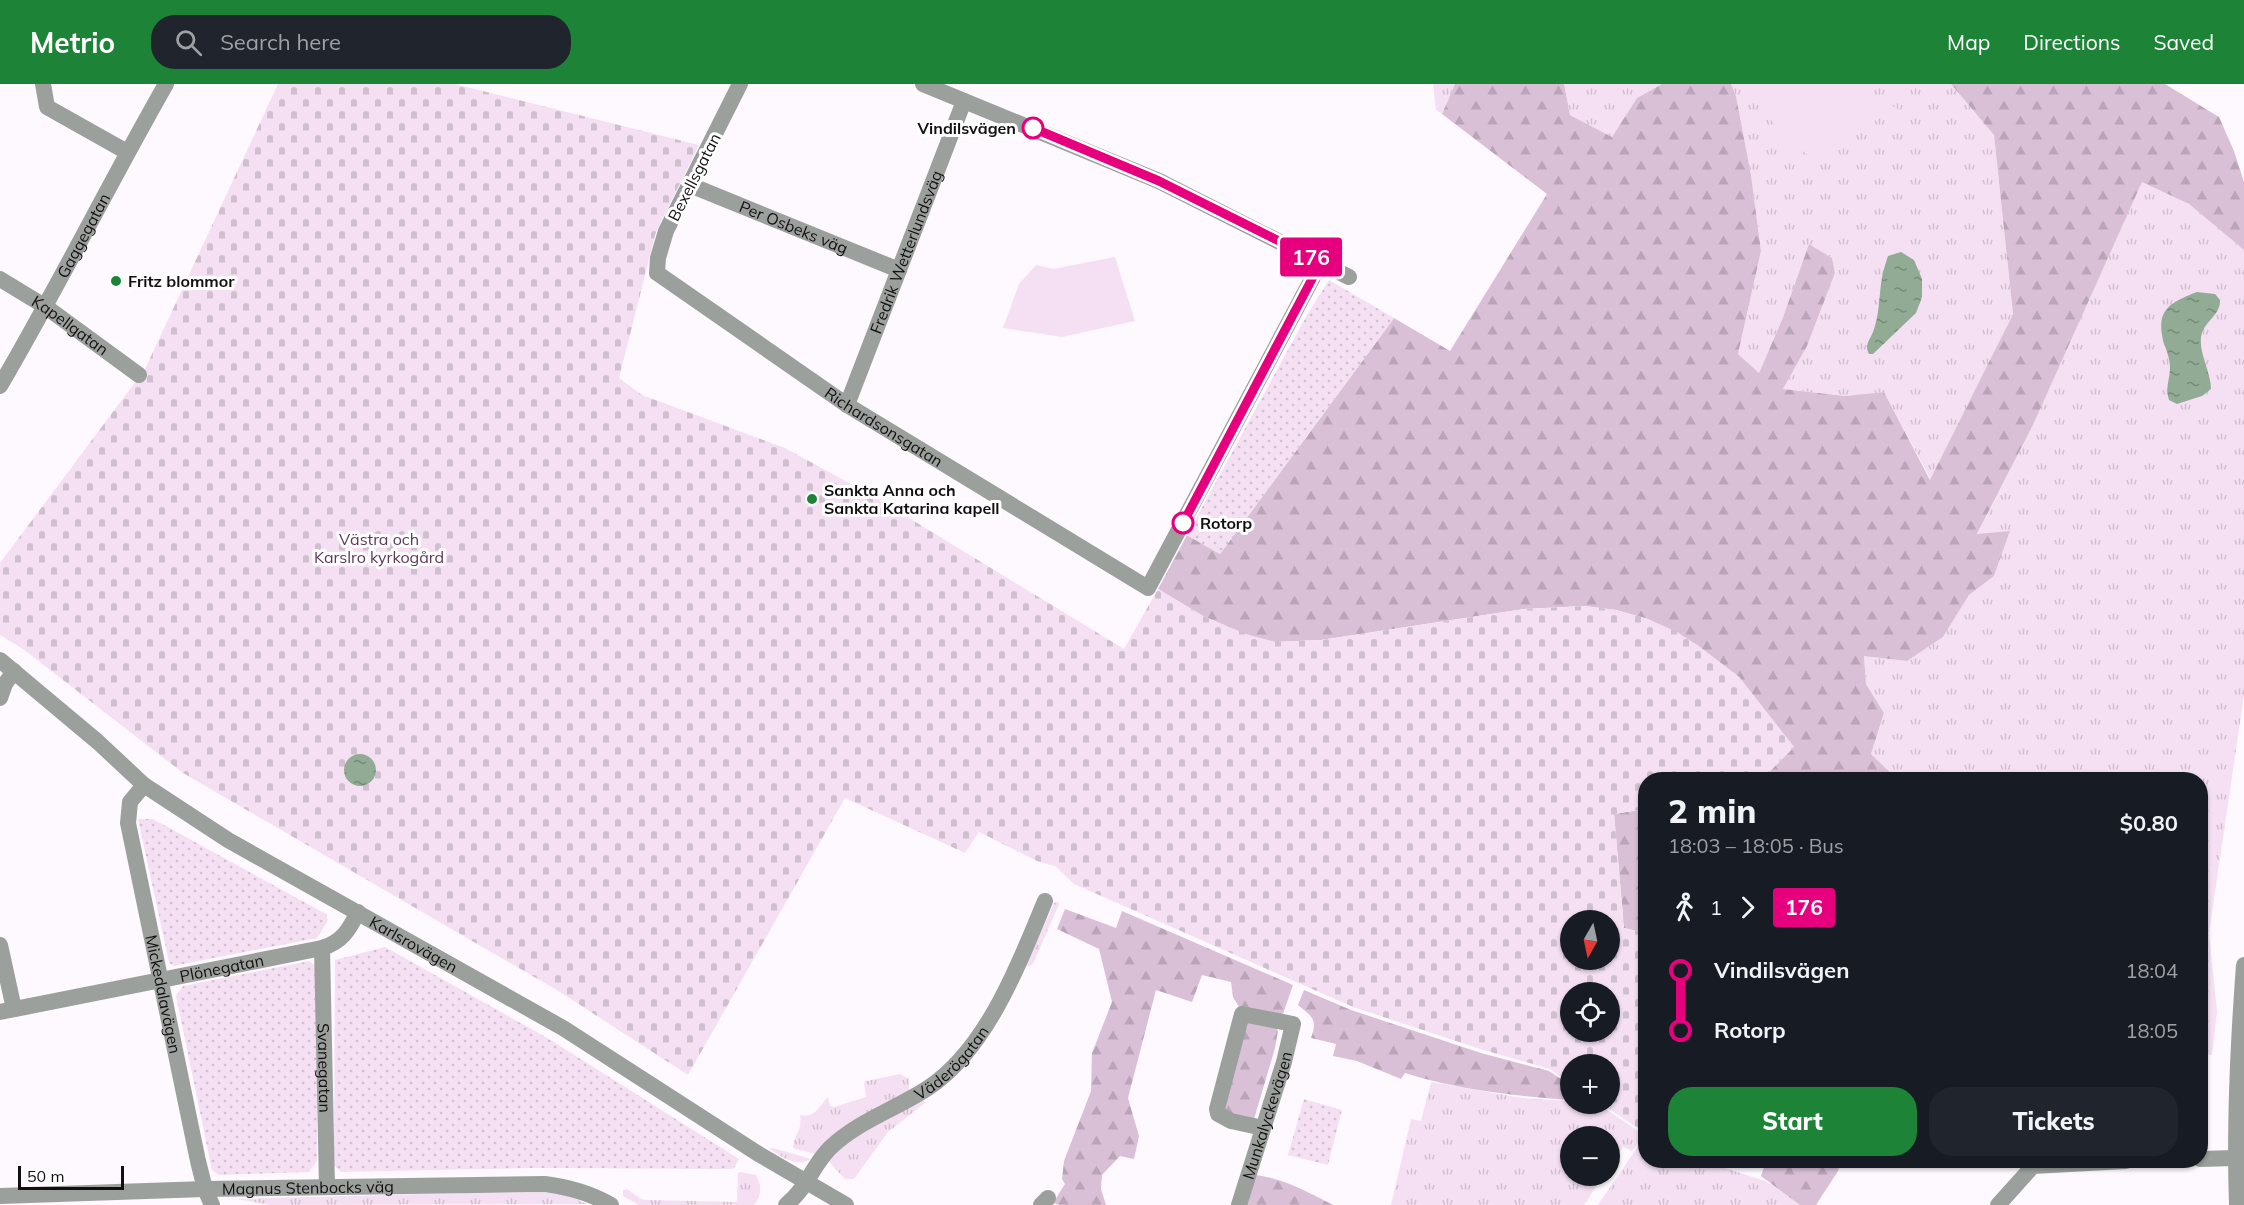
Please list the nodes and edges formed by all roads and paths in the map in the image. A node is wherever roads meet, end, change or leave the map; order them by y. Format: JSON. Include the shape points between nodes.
{"nodes":[{"id":1,"x":43,"y":84,"type":"edge"},
{"id":2,"x":166,"y":84,"type":"edge"},
{"id":3,"x":740,"y":84,"type":"edge"},
{"id":4,"x":922,"y":84,"type":"edge"},
{"id":5,"x":964,"y":101,"type":"junction"},
{"id":6,"x":127,"y":152,"type":"junction"},
{"id":7,"x":690,"y":186,"type":"junction"},
{"id":8,"x":1321,"y":262,"type":"junction"},
{"id":9,"x":899,"y":270,"type":"junction"},
{"id":10,"x":657,"y":273,"type":"joint"},
{"id":11,"x":1349,"y":277,"type":"dead end"},
{"id":12,"x":0,"y":279,"type":"edge"},
{"id":13,"x":46,"y":307,"type":"junction"},
{"id":14,"x":139,"y":375,"type":"dead end"},
{"id":15,"x":0,"y":386,"type":"edge"},
{"id":16,"x":847,"y":405,"type":"junction"},
{"id":17,"x":0,"y":660,"type":"edge"},
{"id":18,"x":14,"y":671,"type":"junction"},
{"id":19,"x":0,"y":698,"type":"edge"},
{"id":20,"x":144,"y":785,"type":"junction"},
{"id":21,"x":1045,"y":901,"type":"dead end"},
{"id":22,"x":358,"y":912,"type":"junction"},
{"id":23,"x":0,"y":945,"type":"edge"},
{"id":24,"x":322,"y":948,"type":"junction"},
{"id":25,"x":2244,"y":965,"type":"edge"},
{"id":26,"x":162,"y":980,"type":"junction"},
{"id":27,"x":7,"y":1010,"type":"edge"},
{"id":28,"x":1263,"y":1128,"type":"junction"},
{"id":29,"x":2235,"y":1158,"type":"junction"},
{"id":30,"x":2208,"y":1159,"type":"edge"},
{"id":31,"x":2031,"y":1168,"type":"edge"},
{"id":32,"x":808,"y":1182,"type":"junction"},
{"id":33,"x":327,"y":1187,"type":"junction"},
{"id":34,"x":0,"y":1196,"type":"edge"},
{"id":35,"x":208,"y":1197,"type":"edge"},
{"id":36,"x":611,"y":1205,"type":"edge"},
{"id":37,"x":786,"y":1205,"type":"edge"},
{"id":38,"x":846,"y":1205,"type":"edge"},
{"id":39,"x":1239,"y":1205,"type":"edge"},
{"id":40,"x":1998,"y":1205,"type":"edge"},
{"id":41,"x":2237,"y":1205,"type":"edge"}],
"edges":[{"from":1,"to":6,"type":"street","via":[[47,107]]},
{"from":2,"to":6,"type":"street","name":"Gaggegatan"},
{"from":3,"to":7,"type":"street","name":"Bexellsgatan"},
{"from":4,"to":5,"type":"street"},
{"from":5,"to":8,"type":"street","via":[[1159,181]]},
{"from":5,"to":9,"type":"street","name":"Fredrik Wetterlundsväg"},
{"from":6,"to":13,"type":"street","name":"Gaggegatan"},
{"from":7,"to":9,"type":"street","name":"Per Osbeks väg"},
{"from":7,"to":10,"type":"street","name":"Bexellsgatan","via":[[666,231]]},
{"from":8,"to":11,"type":"street"},
{"from":8,"to":16,"type":"street","name":"Richardsonsgatan","via":[[1148,588]]},
{"from":9,"to":16,"type":"street","name":"Fredrik Wetterlundsväg"},
{"from":10,"to":16,"type":"street","name":"Richardsonsgatan"},
{"from":12,"to":13,"type":"street","name":"Kapellgatan"},
{"from":13,"to":14,"type":"street","name":"Kapellgatan"},
{"from":13,"to":15,"type":"street","name":"Gaggegatan"},
{"from":17,"to":18,"type":"street","name":"Karlsrovägen"},
{"from":18,"to":19,"type":"street"},
{"from":18,"to":20,"type":"street","name":"Karlsrovägen"},
{"from":20,"to":22,"type":"street","name":"Karlsrovägen","via":[[228,840]]},
{"from":20,"to":26,"type":"street","name":"Mickedalavägen","via":[[130,802],[128,823]]},
{"from":21,"to":32,"type":"street","name":"Väderögatan","via":[[1004,995],[979,1036],[929,1087],[877,1115],[830,1148]]},
{"from":22,"to":24,"type":"street","name":"Plönegatan","via":[[344,936]]},
{"from":22,"to":32,"type":"street","name":"Karlsrovägen","via":[[572,1034]]},
{"from":23,"to":27,"type":"street"},
{"from":24,"to":26,"type":"street","name":"Plönegatan"},
{"from":24,"to":33,"type":"street","name":"Svanegatan"},
{"from":25,"to":29,"type":"street"},
{"from":26,"to":27,"type":"street","name":"Plönegatan"},
{"from":26,"to":35,"type":"street","name":"Mickedalavägen"},
{"from":28,"to":28,"type":"street","name":"Munkalyckevägen","via":[[1293,1024],[1242,1014],[1217,1109],[1218,1114],[1232,1121]]},
{"from":28,"to":39,"type":"street","name":"Munkalyckevägen"},
{"from":29,"to":30,"type":"street"},
{"from":29,"to":41,"type":"street"},
{"from":31,"to":40,"type":"street"},
{"from":32,"to":37,"type":"street"},
{"from":32,"to":38,"type":"street","name":"Karlsrovägen"},
{"from":33,"to":35,"type":"street","name":"Magnus Stenbocks väg"},
{"from":33,"to":36,"type":"street","name":"Magnus Stenbocks väg","via":[[546,1184],[585,1192]]},
{"from":34,"to":35,"type":"street","name":"Magnus Stenbocks väg"}]}
